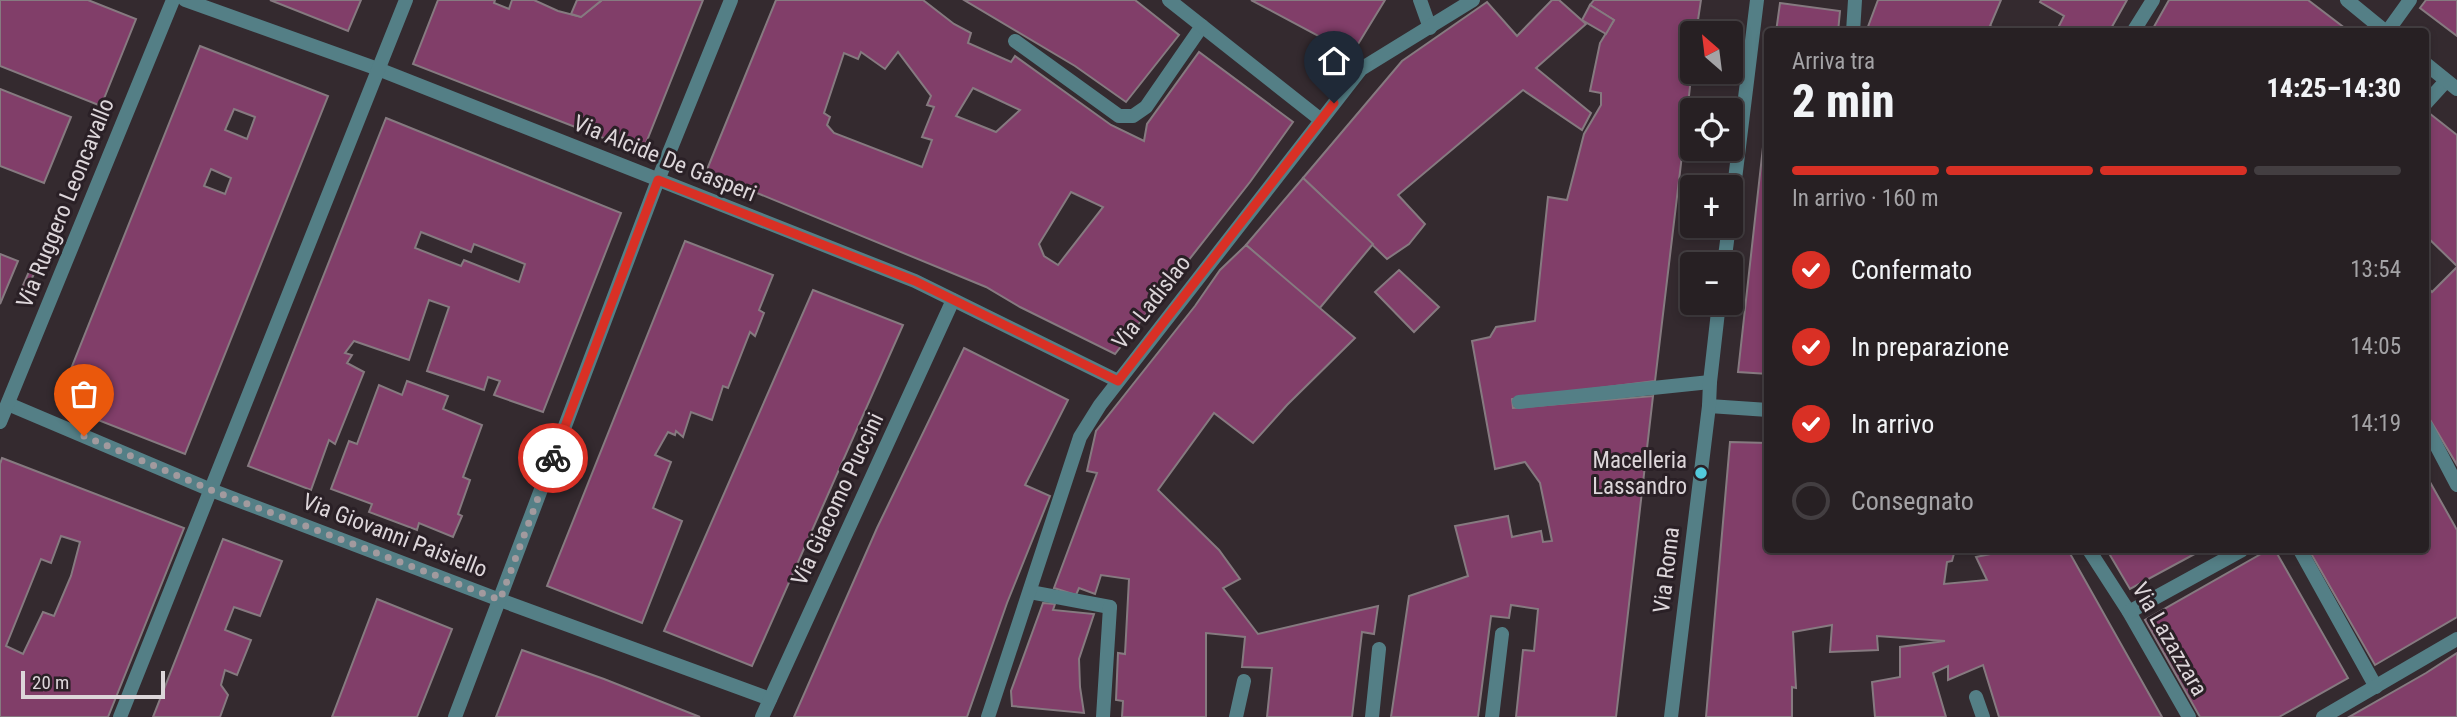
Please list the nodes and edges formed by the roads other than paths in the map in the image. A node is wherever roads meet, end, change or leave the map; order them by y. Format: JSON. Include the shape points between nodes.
{"nodes":[{"id":1,"x":173,"y":0,"type":"edge"},
{"id":2,"x":185,"y":0,"type":"edge"},
{"id":3,"x":406,"y":0,"type":"edge"},
{"id":4,"x":731,"y":0,"type":"edge"},
{"id":5,"x":1420,"y":0,"type":"edge"},
{"id":6,"x":1473,"y":0,"type":"edge"},
{"id":7,"x":1757,"y":0,"type":"edge"},
{"id":8,"x":1855,"y":0,"type":"edge"},
{"id":9,"x":2153,"y":0,"type":"edge"},
{"id":10,"x":2347,"y":0,"type":"edge"},
{"id":11,"x":2410,"y":0,"type":"edge"},
{"id":12,"x":1176,"y":2,"type":"edge"},
{"id":13,"x":1202,"y":26,"type":"junction"},
{"id":14,"x":1430,"y":28,"type":"junction"},
{"id":15,"x":1853,"y":28,"type":"edge"},
{"id":16,"x":2136,"y":28,"type":"edge"},
{"id":17,"x":2381,"y":28,"type":"edge"},
{"id":18,"x":2389,"y":28,"type":"edge"},
{"id":19,"x":1014,"y":41,"type":"dead end"},
{"id":20,"x":2429,"y":67,"type":"edge"},
{"id":21,"x":378,"y":69,"type":"junction"},
{"id":22,"x":2451,"y":85,"type":"edge"},
{"id":23,"x":2429,"y":101,"type":"edge"},
{"id":24,"x":1321,"y":120,"type":"junction"},
{"id":25,"x":1736,"y":175,"type":"edge"},
{"id":26,"x":658,"y":180,"type":"junction"},
{"id":27,"x":953,"y":300,"type":"junction"},
{"id":28,"x":1718,"y":315,"type":"edge"},
{"id":29,"x":1118,"y":381,"type":"junction"},
{"id":30,"x":1710,"y":382,"type":"junction"},
{"id":31,"x":1519,"y":402,"type":"dead end"},
{"id":32,"x":8,"y":404,"type":"junction"},
{"id":33,"x":1709,"y":406,"type":"junction"},
{"id":34,"x":1764,"y":410,"type":"edge"},
{"id":35,"x":0,"y":422,"type":"edge"},
{"id":36,"x":2431,"y":448,"type":"edge"},
{"id":37,"x":2457,"y":485,"type":"edge"},
{"id":38,"x":211,"y":490,"type":"junction"},
{"id":39,"x":2091,"y":553,"type":"edge"},
{"id":40,"x":2237,"y":553,"type":"edge"},
{"id":41,"x":2302,"y":553,"type":"edge"},
{"id":42,"x":1030,"y":592,"type":"junction"},
{"id":43,"x":500,"y":600,"type":"junction"},
{"id":44,"x":2129,"y":612,"type":"junction"},
{"id":45,"x":1502,"y":634,"type":"dead end"},
{"id":46,"x":2457,"y":639,"type":"edge"},
{"id":47,"x":1379,"y":649,"type":"dead end"},
{"id":48,"x":1244,"y":681,"type":"dead end"},
{"id":49,"x":2376,"y":687,"type":"junction"},
{"id":50,"x":1976,"y":697,"type":"dead end"},
{"id":51,"x":770,"y":699,"type":"junction"},
{"id":52,"x":120,"y":717,"type":"edge"},
{"id":53,"x":455,"y":717,"type":"edge"},
{"id":54,"x":762,"y":717,"type":"edge"},
{"id":55,"x":988,"y":717,"type":"edge"},
{"id":56,"x":1103,"y":717,"type":"edge"},
{"id":57,"x":1236,"y":717,"type":"edge"},
{"id":58,"x":1372,"y":717,"type":"edge"},
{"id":59,"x":1492,"y":717,"type":"edge"},
{"id":60,"x":1671,"y":717,"type":"edge"},
{"id":61,"x":1983,"y":717,"type":"edge"},
{"id":62,"x":2189,"y":717,"type":"edge"},
{"id":63,"x":2323,"y":717,"type":"edge"}],
"edges":[{"from":1,"to":32,"type":"street","name":"Via Ruggero Leoncavallo"},
{"from":2,"to":21,"type":"street","name":"Via Alcide De Gasperi"},
{"from":3,"to":21,"type":"street"},
{"from":4,"to":26,"type":"street"},
{"from":5,"to":14,"type":"street"},
{"from":6,"to":14,"type":"street","name":"Via Ladislao"},
{"from":7,"to":25,"type":"street"},
{"from":8,"to":15,"type":"street"},
{"from":9,"to":16,"type":"street"},
{"from":10,"to":17,"type":"street"},
{"from":11,"to":18,"type":"street"},
{"from":12,"to":13,"type":"street"},
{"from":13,"to":19,"type":"street","via":[[1146,107],[1133,116],[1119,116]]},
{"from":13,"to":24,"type":"street"},
{"from":14,"to":24,"type":"street","name":"Via Ladislao","via":[[1361,69]]},
{"from":20,"to":22,"type":"street"},
{"from":21,"to":26,"type":"street","name":"Via Alcide De Gasperi"},
{"from":21,"to":38,"type":"street"},
{"from":22,"to":23,"type":"street"},
{"from":24,"to":29,"type":"street","name":"Via Ladislao"},
{"from":26,"to":27,"type":"street","name":"Via Alcide De Gasperi"},
{"from":26,"to":43,"type":"street"},
{"from":27,"to":29,"type":"street","name":"Via Alcide De Gasperi"},
{"from":27,"to":51,"type":"street","name":"Via Giacomo Puccini"},
{"from":28,"to":30,"type":"street","name":"Via Roma"},
{"from":29,"to":42,"type":"street","name":"Via Ladislao","via":[[1080,437]]},
{"from":30,"to":31,"type":"street"},
{"from":30,"to":33,"type":"street","name":"Via Roma"},
{"from":32,"to":35,"type":"street","name":"Via Ruggero Leoncavallo"},
{"from":32,"to":38,"type":"street","name":"Via Giovanni Paisiello"},
{"from":33,"to":34,"type":"street"},
{"from":33,"to":60,"type":"street","name":"Via Roma"},
{"from":36,"to":37,"type":"street"},
{"from":38,"to":43,"type":"street","name":"Via Giovanni Paisiello"},
{"from":38,"to":52,"type":"street"},
{"from":39,"to":44,"type":"street","name":"Via Lazazzara"},
{"from":40,"to":44,"type":"street"},
{"from":41,"to":49,"type":"street"},
{"from":42,"to":55,"type":"street","name":"Via Ladislao"},
{"from":42,"to":56,"type":"street","via":[[1110,607]]},
{"from":43,"to":51,"type":"street","name":"Via Giovanni Paisiello"},
{"from":43,"to":53,"type":"street"},
{"from":44,"to":62,"type":"street","name":"Via Lazazzara"},
{"from":45,"to":59,"type":"street"},
{"from":46,"to":49,"type":"street"},
{"from":47,"to":58,"type":"street"},
{"from":48,"to":57,"type":"street"},
{"from":49,"to":63,"type":"street"},
{"from":50,"to":61,"type":"street"},
{"from":51,"to":54,"type":"street","name":"Via Giacomo Puccini"}]}
